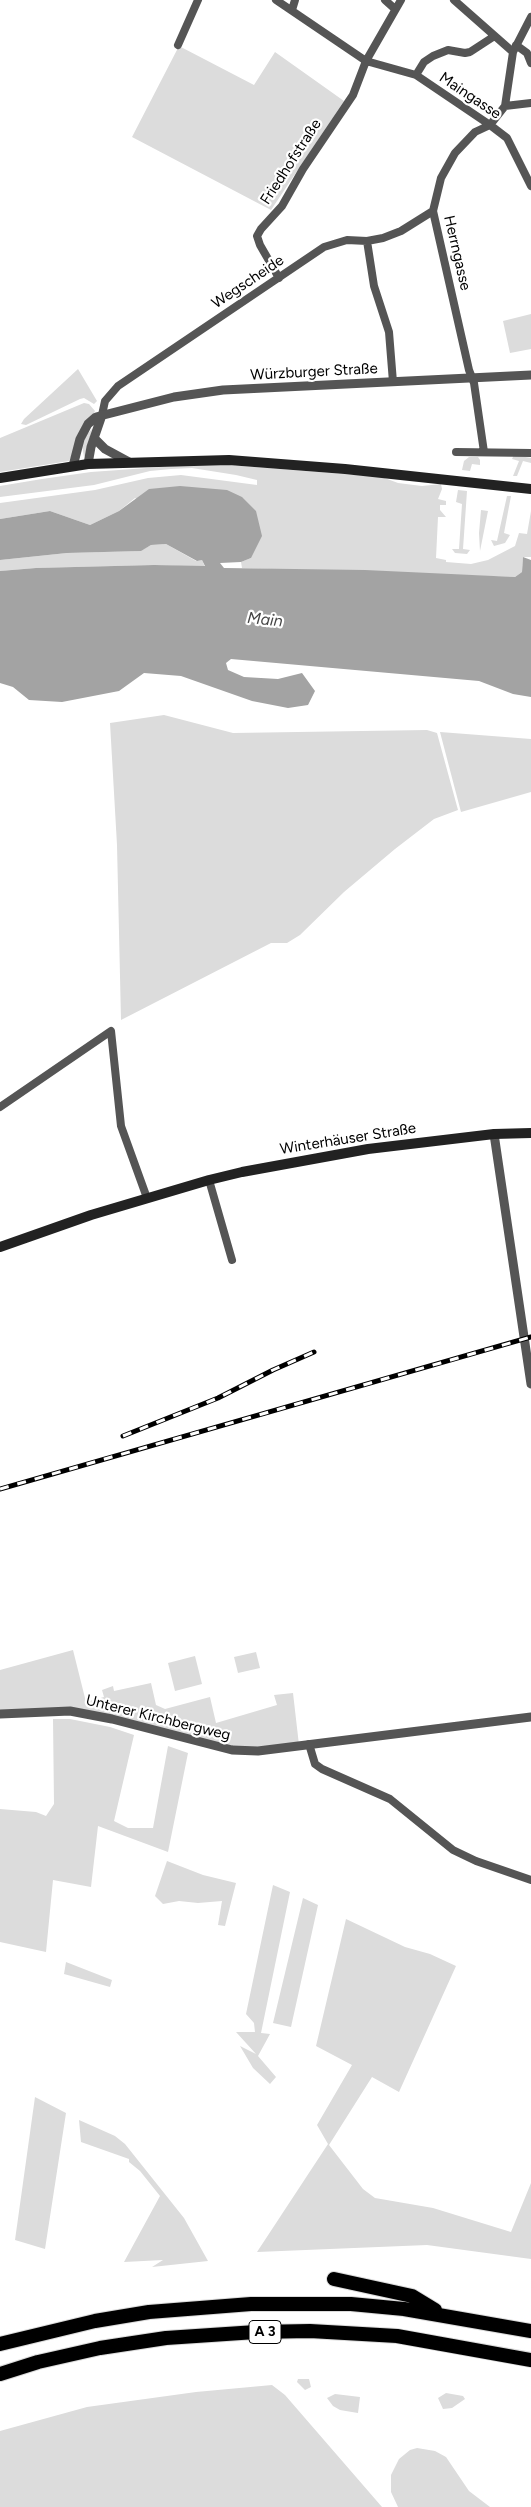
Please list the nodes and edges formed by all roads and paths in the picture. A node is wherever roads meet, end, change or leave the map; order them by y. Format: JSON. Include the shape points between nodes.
{"nodes":[{"id":1,"x":198,"y":0,"type":"edge"},
{"id":2,"x":276,"y":0,"type":"edge"},
{"id":3,"x":295,"y":0,"type":"edge"},
{"id":4,"x":386,"y":0,"type":"edge"},
{"id":5,"x":401,"y":0,"type":"edge"},
{"id":6,"x":454,"y":0,"type":"edge"},
{"id":7,"x":395,"y":9,"type":"junction"},
{"id":8,"x":292,"y":10,"type":"junction"},
{"id":9,"x":531,"y":17,"type":"edge"},
{"id":10,"x":493,"y":37,"type":"junction"},
{"id":11,"x":178,"y":46,"type":"dead end"},
{"id":12,"x":515,"y":49,"type":"junction"},
{"id":13,"x":366,"y":61,"type":"junction"},
{"id":14,"x":531,"y":63,"type":"edge"},
{"id":15,"x":416,"y":75,"type":"junction"},
{"id":16,"x":531,"y":103,"type":"edge"},
{"id":17,"x":505,"y":106,"type":"junction"},
{"id":18,"x":490,"y":125,"type":"junction"},
{"id":19,"x":531,"y":186,"type":"edge"},
{"id":20,"x":433,"y":211,"type":"junction"},
{"id":21,"x":367,"y":241,"type":"junction"},
{"id":22,"x":279,"y":278,"type":"junction"},
{"id":23,"x":531,"y":374,"type":"edge"},
{"id":24,"x":472,"y":377,"type":"junction"},
{"id":25,"x":393,"y":382,"type":"junction"},
{"id":26,"x":102,"y":415,"type":"junction"},
{"id":27,"x":94,"y":438,"type":"junction"},
{"id":28,"x":456,"y":452,"type":"dead end"},
{"id":29,"x":484,"y":452,"type":"junction"},
{"id":30,"x":531,"y":453,"type":"edge"},
{"id":31,"x":129,"y":462,"type":"junction"},
{"id":32,"x":88,"y":464,"type":"junction"},
{"id":33,"x":73,"y":466,"type":"junction"},
{"id":34,"x":0,"y":478,"type":"edge"},
{"id":35,"x":531,"y":488,"type":"edge"},
{"id":36,"x":0,"y":1107,"type":"edge"},
{"id":37,"x":531,"y":1133,"type":"edge"},
{"id":38,"x":494,"y":1134,"type":"junction"},
{"id":39,"x":208,"y":1180,"type":"junction"},
{"id":40,"x":147,"y":1198,"type":"junction"},
{"id":41,"x":0,"y":1247,"type":"edge"},
{"id":42,"x":232,"y":1260,"type":"dead end"},
{"id":43,"x":531,"y":1384,"type":"edge"},
{"id":44,"x":0,"y":1714,"type":"edge"},
{"id":45,"x":531,"y":1717,"type":"edge"},
{"id":46,"x":308,"y":1744,"type":"junction"},
{"id":47,"x":531,"y":1880,"type":"edge"},
{"id":48,"x":334,"y":2280,"type":"dead end"},
{"id":49,"x":442,"y":2314,"type":"junction"},
{"id":50,"x":531,"y":2331,"type":"edge"},
{"id":51,"x":0,"y":2344,"type":"edge"},
{"id":52,"x":531,"y":2360,"type":"edge"},
{"id":53,"x":0,"y":2374,"type":"edge"}],
"edges":[{"from":1,"to":11,"type":"street"},
{"from":2,"to":8,"type":"street","name":"Maingasse"},
{"from":3,"to":8,"type":"street"},
{"from":4,"to":7,"type":"street"},
{"from":5,"to":7,"type":"street"},
{"from":6,"to":10,"type":"street"},
{"from":7,"to":13,"type":"street"},
{"from":8,"to":13,"type":"street","name":"Maingasse"},
{"from":9,"to":12,"type":"street"},
{"from":10,"to":12,"type":"street"},
{"from":10,"to":15,"type":"street","via":[[470,52],[448,50],[433,56],[424,62]]},
{"from":12,"to":14,"type":"street","via":[[527,53]]},
{"from":12,"to":17,"type":"street"},
{"from":13,"to":15,"type":"street","name":"Maingasse"},
{"from":13,"to":22,"type":"street","name":"Friedhofstraße","via":[[353,95],[282,206],[257,236]]},
{"from":15,"to":18,"type":"street","name":"Maingasse"},
{"from":16,"to":17,"type":"street"},
{"from":17,"to":18,"type":"street","name":"Herrngasse"},
{"from":18,"to":19,"type":"street","name":"Maingasse","via":[[508,138]]},
{"from":18,"to":20,"type":"street","name":"Herrngasse","via":[[474,132],[448,164],[437,189]]},
{"from":20,"to":21,"type":"street","name":"Wegscheide","via":[[401,231]]},
{"from":20,"to":24,"type":"street","name":"Herrngasse"},
{"from":21,"to":22,"type":"street","name":"Wegscheide","via":[[347,240],[324,247]]},
{"from":21,"to":25,"type":"street","via":[[374,286],[389,332]]},
{"from":22,"to":26,"type":"street","name":"Wegscheide","via":[[118,386],[104,401]]},
{"from":23,"to":24,"type":"street","name":"Würzburger Straße"},
{"from":24,"to":25,"type":"street","name":"Würzburger Straße"},
{"from":24,"to":29,"type":"street","name":"Herrngasse"},
{"from":25,"to":26,"type":"street","name":"Würzburger Straße","via":[[198,392]]},
{"from":26,"to":27,"type":"street"},
{"from":26,"to":33,"type":"street","name":"Würzburger Straße","via":[[84,430]]},
{"from":27,"to":31,"type":"street","via":[[105,450]]},
{"from":27,"to":32,"type":"street"},
{"from":28,"to":29,"type":"street"},
{"from":29,"to":30,"type":"street"},
{"from":31,"to":32,"type":"main road"},
{"from":31,"to":35,"type":"main road","via":[[228,460]]},
{"from":32,"to":33,"type":"main road"},
{"from":33,"to":34,"type":"main road"},
{"from":36,"to":40,"type":"street","via":[[111,1031],[121,1126]]},
{"from":37,"to":38,"type":"main road","name":"Winterhäuser Straße"},
{"from":38,"to":39,"type":"main road","name":"Winterhäuser Straße","via":[[368,1149]]},
{"from":38,"to":43,"type":"street"},
{"from":39,"to":40,"type":"main road","name":"Winterhäuser Straße"},
{"from":39,"to":42,"type":"street"},
{"from":40,"to":41,"type":"main road","name":"Winterhäuser Straße"},
{"from":44,"to":46,"type":"street","name":"Unterer Kirchbergweg","via":[[70,1711],[232,1750],[258,1751]]},
{"from":45,"to":46,"type":"street","name":"Unterer Kirchbergweg"},
{"from":46,"to":47,"type":"street","via":[[315,1764],[390,1799],[453,1850]]},
{"from":48,"to":49,"type":"highway","via":[[412,2296]]},
{"from":49,"to":50,"type":"highway","number":"A 3"},
{"from":49,"to":51,"type":"highway","number":"A 3","via":[[300,2302],[201,2306],[95,2321]]},
{"from":52,"to":53,"type":"highway","number":"A 3","via":[[397,2336],[310,2331],[256,2332],[175,2337],[100,2348]]}]}
